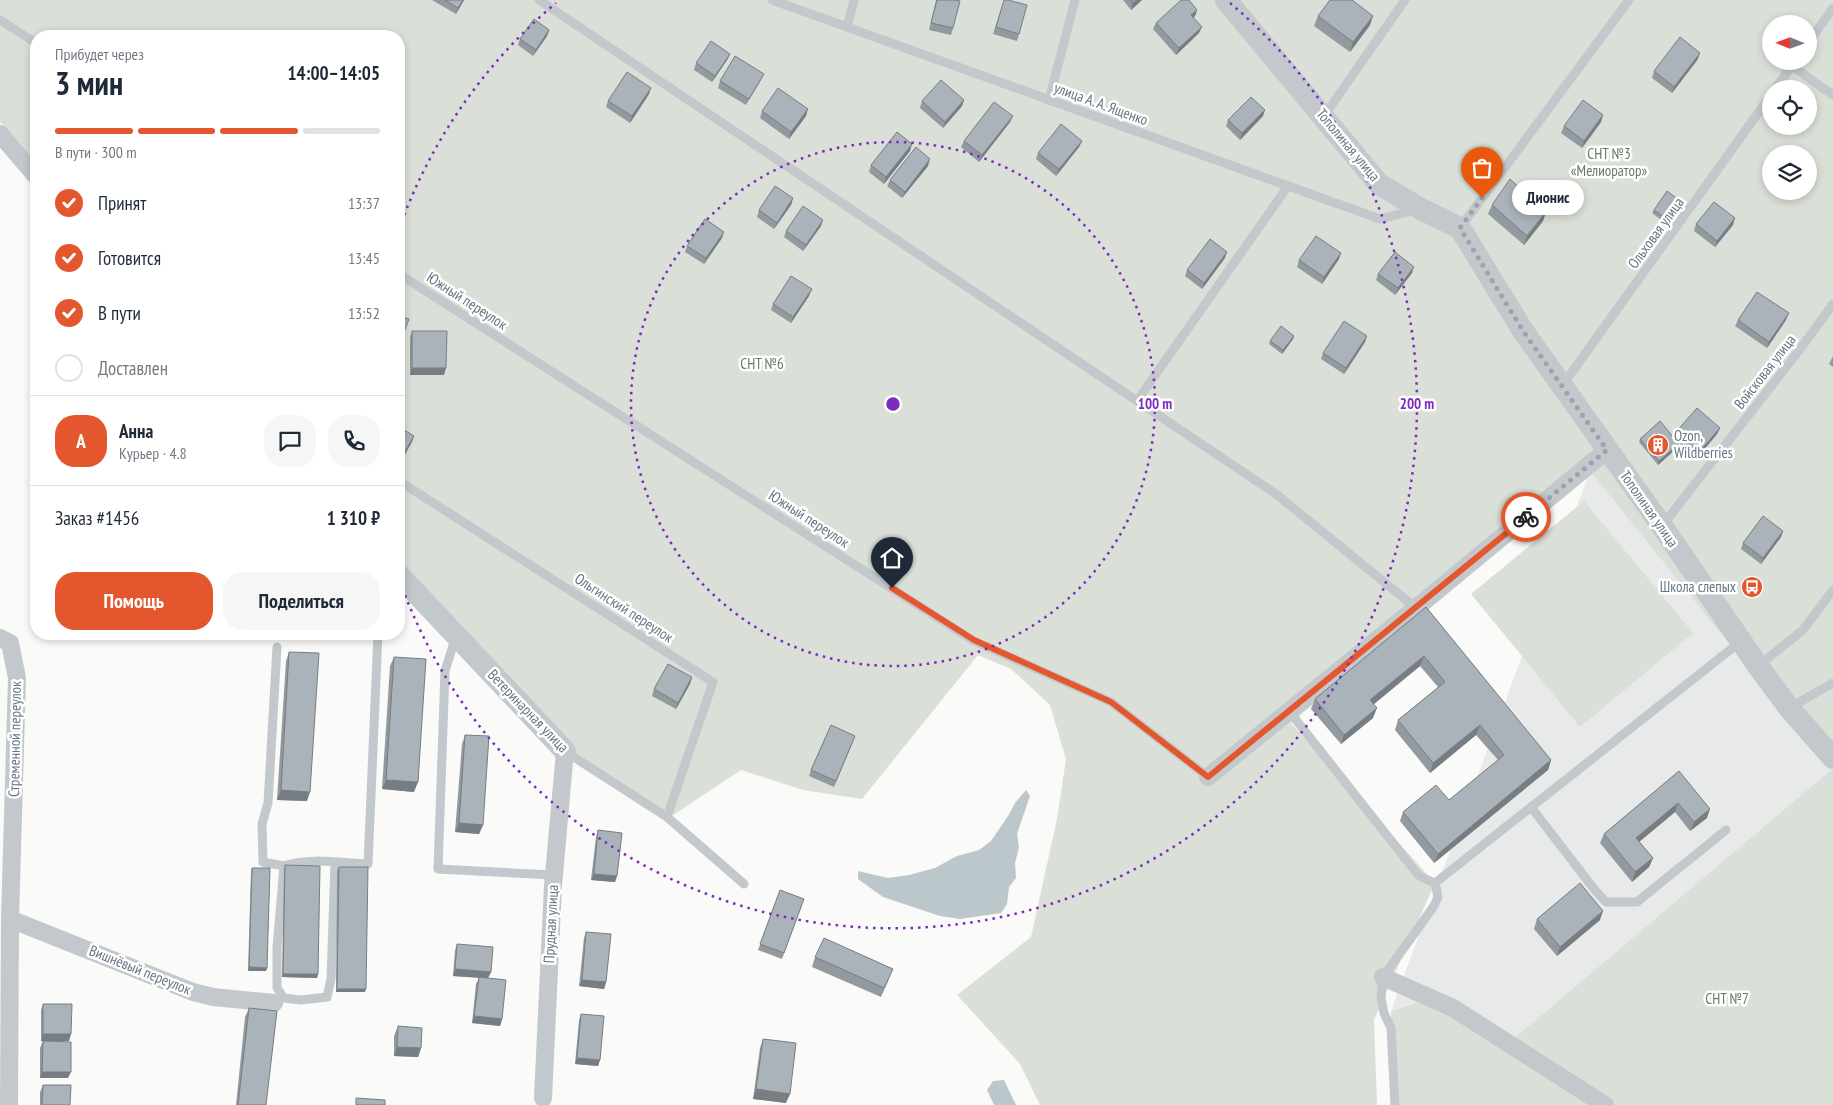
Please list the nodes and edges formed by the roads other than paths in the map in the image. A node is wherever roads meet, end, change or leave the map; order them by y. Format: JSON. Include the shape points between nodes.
{"nodes":[{"id":1,"x":539,"y":0,"type":"edge"},
{"id":2,"x":772,"y":0,"type":"edge"},
{"id":3,"x":854,"y":0,"type":"edge"},
{"id":4,"x":1075,"y":0,"type":"edge"},
{"id":5,"x":1226,"y":0,"type":"edge"},
{"id":6,"x":1405,"y":0,"type":"edge"},
{"id":7,"x":1629,"y":0,"type":"edge"},
{"id":8,"x":1833,"y":8,"type":"edge"},
{"id":9,"x":0,"y":20,"type":"edge"},
{"id":10,"x":847,"y":27,"type":"junction"},
{"id":11,"x":1818,"y":29,"type":"edge"},
{"id":12,"x":30,"y":39,"type":"edge"},
{"id":13,"x":1803,"y":70,"type":"edge"},
{"id":14,"x":1833,"y":95,"type":"edge"},
{"id":15,"x":1049,"y":100,"type":"junction"},
{"id":16,"x":1762,"y":108,"type":"edge"},
{"id":17,"x":1324,"y":117,"type":"junction"},
{"id":18,"x":0,"y":134,"type":"edge"},
{"id":19,"x":30,"y":169,"type":"edge"},
{"id":20,"x":1288,"y":186,"type":"junction"},
{"id":21,"x":1421,"y":209,"type":"junction"},
{"id":22,"x":1460,"y":228,"type":"junction"},
{"id":23,"x":405,"y":278,"type":"edge"},
{"id":24,"x":1833,"y":304,"type":"edge"},
{"id":25,"x":1562,"y":386,"type":"junction"},
{"id":26,"x":1137,"y":401,"type":"junction"},
{"id":27,"x":1607,"y":450,"type":"junction"},
{"id":28,"x":405,"y":485,"type":"edge"},
{"id":29,"x":1662,"y":526,"type":"junction"},
{"id":30,"x":405,"y":584,"type":"edge"},
{"id":31,"x":1833,"y":590,"type":"edge"},
{"id":32,"x":1416,"y":608,"type":"junction"},
{"id":33,"x":456,"y":636,"type":"junction"},
{"id":34,"x":5,"y":640,"type":"edge"},
{"id":35,"x":378,"y":640,"type":"edge"},
{"id":36,"x":1741,"y":642,"type":"junction"},
{"id":37,"x":278,"y":647,"type":"dead end"},
{"id":38,"x":1758,"y":666,"type":"junction"},
{"id":39,"x":1833,"y":683,"type":"edge"},
{"id":40,"x":1789,"y":708,"type":"junction"},
{"id":41,"x":1288,"y":712,"type":"junction"},
{"id":42,"x":565,"y":752,"type":"junction"},
{"id":43,"x":1833,"y":758,"type":"edge"},
{"id":44,"x":1208,"y":777,"type":"joint"},
{"id":45,"x":1531,"y":808,"type":"junction"},
{"id":46,"x":667,"y":817,"type":"junction"},
{"id":47,"x":1726,"y":830,"type":"dead end"},
{"id":48,"x":335,"y":862,"type":"junction"},
{"id":49,"x":284,"y":866,"type":"junction"},
{"id":50,"x":553,"y":875,"type":"junction"},
{"id":51,"x":1435,"y":883,"type":"junction"},
{"id":52,"x":744,"y":884,"type":"dead end"},
{"id":53,"x":10,"y":918,"type":"junction"},
{"id":54,"x":1383,"y":977,"type":"junction"},
{"id":55,"x":274,"y":1003,"type":"dead end"},
{"id":56,"x":543,"y":1098,"type":"dead end"},
{"id":57,"x":1598,"y":1103,"type":"edge"},
{"id":58,"x":9,"y":1105,"type":"edge"},
{"id":59,"x":1395,"y":1105,"type":"edge"}],
"edges":[{"from":1,"to":26,"type":"lane"},
{"from":2,"to":10,"type":"lane","name":"улица А. А. Ященко"},
{"from":3,"to":10,"type":"lane"},
{"from":4,"to":15,"type":"lane"},
{"from":5,"to":17,"type":"street","name":"Тополиная улица"},
{"from":6,"to":17,"type":"lane"},
{"from":7,"to":22,"type":"lane"},
{"from":8,"to":11,"type":"lane"},
{"from":9,"to":12,"type":"lane"},
{"from":10,"to":15,"type":"lane","name":"улица А. А. Ященко"},
{"from":13,"to":14,"type":"lane"},
{"from":15,"to":20,"type":"lane","name":"улица А. А. Ященко"},
{"from":16,"to":25,"type":"lane","name":"Ольховая улица"},
{"from":17,"to":21,"type":"street","name":"Тополиная улица","via":[[1379,184]]},
{"from":18,"to":19,"type":"street"},
{"from":20,"to":21,"type":"lane","name":"улица А. А. Ященко","via":[[1380,219]]},
{"from":20,"to":26,"type":"lane"},
{"from":21,"to":22,"type":"street","name":"Тополиная улица"},
{"from":22,"to":25,"type":"street","name":"Тополиная улица","via":[[1523,331]]},
{"from":23,"to":44,"type":"lane","name":"Южный переулок","via":[[974,640],[1111,702]]},
{"from":24,"to":29,"type":"lane","name":"Войсковая улица"},
{"from":25,"to":27,"type":"street","name":"Тополиная улица"},
{"from":26,"to":32,"type":"lane","via":[[1276,494]]},
{"from":27,"to":29,"type":"street","name":"Тополиная улица"},
{"from":27,"to":32,"type":"street"},
{"from":28,"to":46,"type":"lane","name":"Ольгинский переулок","via":[[714,682]]},
{"from":29,"to":36,"type":"street","name":"Тополиная улица"},
{"from":30,"to":33,"type":"street","name":"Ветеринарная улица"},
{"from":31,"to":38,"type":"lane","via":[[1803,630]]},
{"from":32,"to":41,"type":"street"},
{"from":33,"to":42,"type":"street","name":"Ветеринарная улица"},
{"from":33,"to":50,"type":"lane","via":[[445,671],[438,869]]},
{"from":34,"to":53,"type":"street","name":"Стременной переулок","via":[[17,678]]},
{"from":35,"to":48,"type":"lane","via":[[368,864]]},
{"from":36,"to":38,"type":"street","name":"Тополиная улица"},
{"from":36,"to":45,"type":"lane"},
{"from":37,"to":49,"type":"lane","via":[[268,803],[262,824],[263,862]]},
{"from":38,"to":40,"type":"street","name":"Тополиная улица"},
{"from":39,"to":40,"type":"lane"},
{"from":40,"to":43,"type":"street","name":"Тополиная улица"},
{"from":41,"to":44,"type":"street"},
{"from":41,"to":51,"type":"lane","via":[[1419,876]]},
{"from":42,"to":46,"type":"lane","name":"Ветеринарная улица"},
{"from":42,"to":50,"type":"street","name":"Прудная улица"},
{"from":45,"to":47,"type":"lane","via":[[1590,892],[1606,902],[1636,902]]},
{"from":45,"to":51,"type":"lane"},
{"from":46,"to":52,"type":"lane","name":"Ветеринарная улица"},
{"from":48,"to":49,"type":"lane","via":[[296,861]]},
{"from":48,"to":49,"type":"lane","via":[[331,979],[327,997],[301,1000],[284,998],[277,988]]},
{"from":50,"to":56,"type":"street","name":"Прудная улица"},
{"from":51,"to":54,"type":"lane","via":[[1438,897],[1434,906]]},
{"from":53,"to":55,"type":"street","name":"Вишнёвый переулок","via":[[193,992]]},
{"from":53,"to":58,"type":"street","name":"Стременной переулок"},
{"from":54,"to":57,"type":"street","via":[[1453,1008]]},
{"from":54,"to":59,"type":"lane","via":[[1381,998],[1391,1028]]}]}
